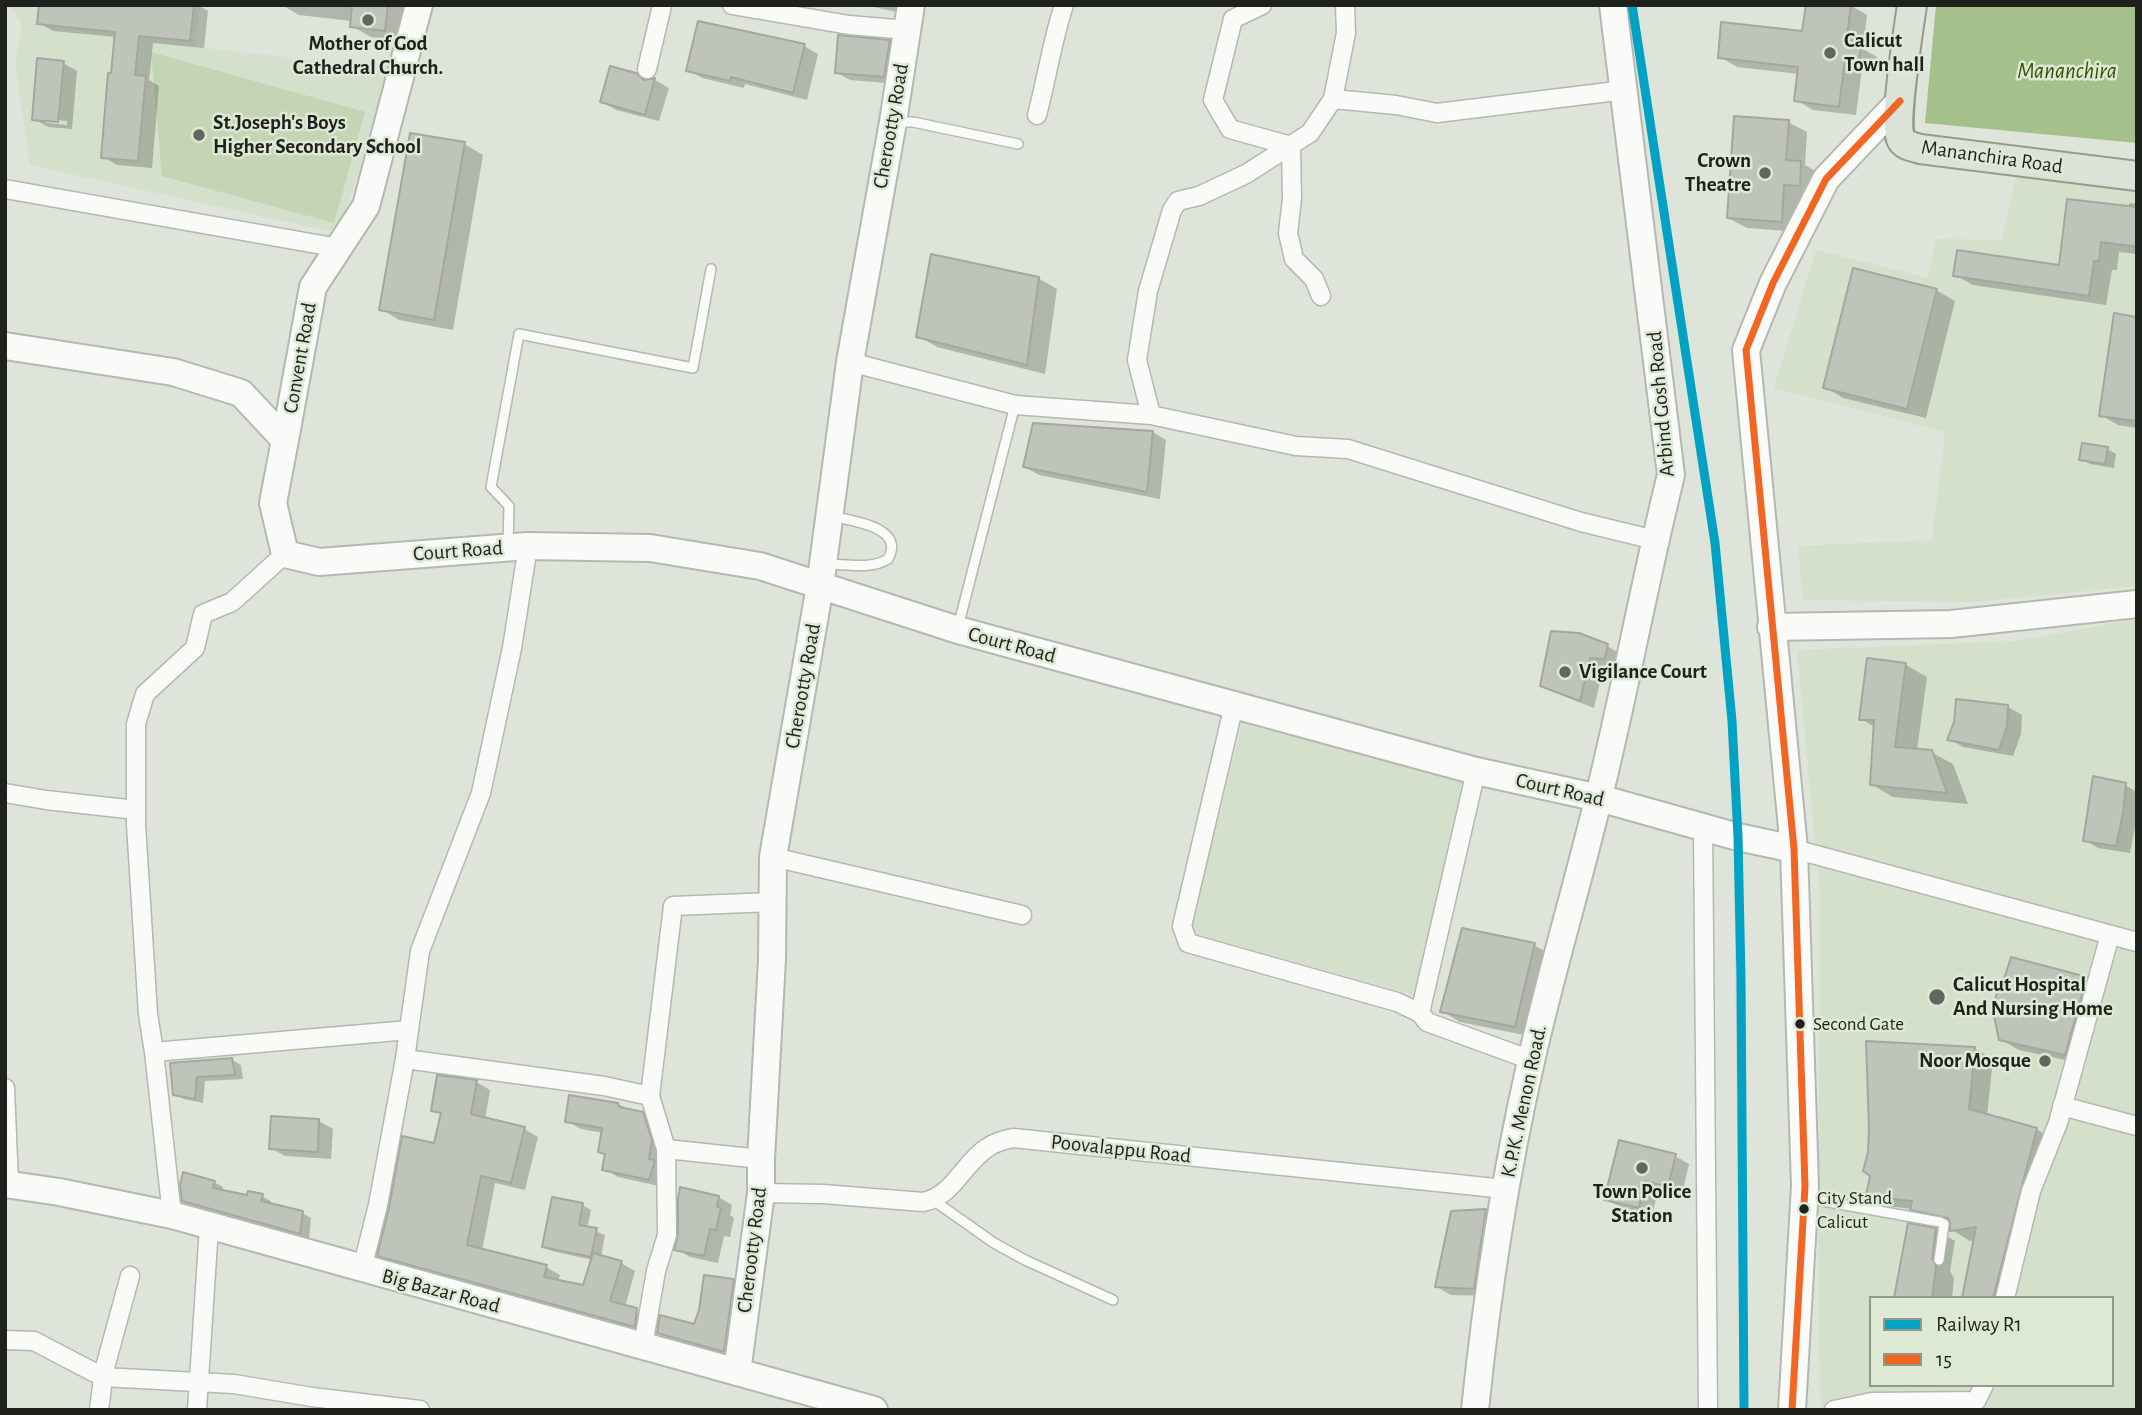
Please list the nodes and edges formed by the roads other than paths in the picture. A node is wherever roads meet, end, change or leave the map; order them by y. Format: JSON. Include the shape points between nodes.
{"nodes":[{"id":1,"x":419,"y":5,"type":"edge"},
{"id":2,"x":675,"y":5,"type":"edge"},
{"id":3,"x":732,"y":5,"type":"edge"},
{"id":4,"x":1064,"y":5,"type":"edge"},
{"id":5,"x":1262,"y":5,"type":"edge"},
{"id":6,"x":1613,"y":5,"type":"edge"},
{"id":7,"x":1912,"y":5,"type":"edge"},
{"id":8,"x":660,"y":6,"type":"edge"},
{"id":9,"x":1346,"y":6,"type":"edge"},
{"id":10,"x":909,"y":18,"type":"edge"},
{"id":11,"x":647,"y":69,"type":"dead end"},
{"id":12,"x":1625,"y":90,"type":"junction"},
{"id":13,"x":1333,"y":99,"type":"junction"},
{"id":14,"x":1900,"y":101,"type":"junction"},
{"id":15,"x":1037,"y":115,"type":"dead end"},
{"id":16,"x":893,"y":122,"type":"junction"},
{"id":17,"x":1018,"y":145,"type":"dead end"},
{"id":18,"x":1291,"y":146,"type":"junction"},
{"id":19,"x":2137,"y":176,"type":"edge"},
{"id":20,"x":5,"y":189,"type":"edge"},
{"id":21,"x":339,"y":248,"type":"junction"},
{"id":22,"x":711,"y":269,"type":"dead end"},
{"id":23,"x":1321,"y":296,"type":"dead end"},
{"id":24,"x":5,"y":346,"type":"edge"},
{"id":25,"x":850,"y":362,"type":"junction"},
{"id":26,"x":1015,"y":405,"type":"junction"},
{"id":27,"x":1151,"y":415,"type":"junction"},
{"id":28,"x":285,"y":440,"type":"junction"},
{"id":29,"x":830,"y":515,"type":"junction"},
{"id":30,"x":1655,"y":540,"type":"junction"},
{"id":31,"x":518,"y":547,"type":"junction"},
{"id":32,"x":285,"y":554,"type":"junction"},
{"id":33,"x":822,"y":575,"type":"junction"},
{"id":34,"x":2137,"y":604,"type":"edge"},
{"id":35,"x":1772,"y":627,"type":"junction"},
{"id":36,"x":958,"y":630,"type":"junction"},
{"id":37,"x":1234,"y":705,"type":"junction"},
{"id":38,"x":1476,"y":771,"type":"junction"},
{"id":39,"x":5,"y":793,"type":"edge"},
{"id":40,"x":1599,"y":798,"type":"junction"},
{"id":41,"x":136,"y":810,"type":"junction"},
{"id":42,"x":1703,"y":827,"type":"junction"},
{"id":43,"x":1794,"y":849,"type":"junction"},
{"id":44,"x":773,"y":857,"type":"junction"},
{"id":45,"x":772,"y":902,"type":"junction"},
{"id":46,"x":1021,"y":915,"type":"dead end"},
{"id":47,"x":2110,"y":935,"type":"junction"},
{"id":48,"x":2137,"y":942,"type":"edge"},
{"id":49,"x":1420,"y":1013,"type":"junction"},
{"id":50,"x":409,"y":1030,"type":"junction"},
{"id":51,"x":154,"y":1052,"type":"junction"},
{"id":52,"x":405,"y":1059,"type":"junction"},
{"id":53,"x":1531,"y":1059,"type":"junction"},
{"id":54,"x":5,"y":1088,"type":"edge"},
{"id":55,"x":650,"y":1096,"type":"junction"},
{"id":56,"x":2062,"y":1107,"type":"junction"},
{"id":57,"x":2137,"y":1126,"type":"edge"},
{"id":58,"x":666,"y":1149,"type":"junction"},
{"id":59,"x":761,"y":1158,"type":"junction"},
{"id":60,"x":7,"y":1184,"type":"edge"},
{"id":61,"x":1504,"y":1189,"type":"junction"},
{"id":62,"x":761,"y":1193,"type":"junction"},
{"id":63,"x":1805,"y":1198,"type":"junction"},
{"id":64,"x":933,"y":1200,"type":"junction"},
{"id":65,"x":172,"y":1215,"type":"junction"},
{"id":66,"x":209,"y":1227,"type":"junction"},
{"id":67,"x":1939,"y":1260,"type":"dead end"},
{"id":68,"x":362,"y":1269,"type":"junction"},
{"id":69,"x":130,"y":1276,"type":"dead end"},
{"id":70,"x":2005,"y":1296,"type":"edge"},
{"id":71,"x":1113,"y":1300,"type":"dead end"},
{"id":72,"x":5,"y":1340,"type":"edge"},
{"id":73,"x":642,"y":1346,"type":"junction"},
{"id":74,"x":737,"y":1372,"type":"junction"},
{"id":75,"x":103,"y":1377,"type":"junction"},
{"id":76,"x":199,"y":1383,"type":"junction"},
{"id":77,"x":1983,"y":1387,"type":"edge"},
{"id":78,"x":342,"y":1405,"type":"edge"},
{"id":79,"x":99,"y":1410,"type":"edge"},
{"id":80,"x":197,"y":1410,"type":"edge"},
{"id":81,"x":420,"y":1410,"type":"edge"},
{"id":82,"x":874,"y":1410,"type":"edge"},
{"id":83,"x":1475,"y":1410,"type":"edge"},
{"id":84,"x":1708,"y":1410,"type":"edge"},
{"id":85,"x":1793,"y":1410,"type":"edge"},
{"id":86,"x":1834,"y":1410,"type":"edge"}],
"edges":[{"from":1,"to":21,"type":"main road","name":"Convent Road","via":[[366,206]]},
{"from":2,"to":8,"type":"street"},
{"from":3,"to":10,"type":"street","via":[[849,25]]},
{"from":4,"to":15,"type":"street"},
{"from":5,"to":18,"type":"street","via":[[1233,19],[1213,100],[1230,129]]},
{"from":6,"to":12,"type":"main road","name":"Arbind Gosh Road"},
{"from":7,"to":14,"type":"main road","name":"Mananchira Road"},
{"from":8,"to":11,"type":"street"},
{"from":9,"to":13,"type":"street","via":[[1346,33]]},
{"from":10,"to":16,"type":"main road","name":"Cherootty Road"},
{"from":12,"to":13,"type":"street","via":[[1437,113]]},
{"from":12,"to":30,"type":"main road","name":"Arbind Gosh Road","via":[[1671,475]]},
{"from":13,"to":18,"type":"street","via":[[1310,134]]},
{"from":14,"to":19,"type":"main road","name":"Mananchira Road","via":[[1901,139],[1910,146]]},
{"from":14,"to":35,"type":"main road","via":[[1826,179],[1773,283],[1746,350]]},
{"from":16,"to":17,"type":"lane","via":[[913,122]]},
{"from":16,"to":25,"type":"main road","name":"Cherootty Road"},
{"from":18,"to":23,"type":"street","via":[[1288,233],[1294,259],[1314,279]]},
{"from":18,"to":27,"type":"street","via":[[1246,174],[1178,201],[1172,210],[1148,291],[1138,360]]},
{"from":20,"to":21,"type":"street"},
{"from":21,"to":28,"type":"main road","name":"Convent Road","via":[[313,287]]},
{"from":22,"to":31,"type":"lane","via":[[693,368],[519,334],[491,487],[509,506]]},
{"from":24,"to":28,"type":"main road","via":[[173,372],[242,393]]},
{"from":25,"to":26,"type":"street"},
{"from":25,"to":29,"type":"main road","name":"Cherootty Road"},
{"from":26,"to":27,"type":"street"},
{"from":26,"to":36,"type":"lane"},
{"from":27,"to":30,"type":"street","via":[[1296,446],[1348,449],[1581,522]]},
{"from":28,"to":32,"type":"main road","via":[[273,503]]},
{"from":29,"to":33,"type":"main road","name":"Cherootty Road"},
{"from":29,"to":33,"type":"lane","via":[[880,529],[891,539],[891,553],[876,564]]},
{"from":30,"to":40,"type":"main road","name":"Arbind Gosh Road"},
{"from":31,"to":32,"type":"main road","name":"Court Road","via":[[319,562]]},
{"from":31,"to":33,"type":"main road","name":"Court Road","via":[[650,548]]},
{"from":31,"to":50,"type":"street","via":[[512,648],[481,793],[420,951]]},
{"from":32,"to":41,"type":"street","via":[[232,602],[203,614],[195,648],[145,694],[136,724]]},
{"from":33,"to":36,"type":"main road","name":"Court Road"},
{"from":33,"to":44,"type":"main road","name":"Cherootty Road"},
{"from":34,"to":35,"type":"main road","via":[[1951,624]]},
{"from":35,"to":43,"type":"main road"},
{"from":36,"to":37,"type":"main road","name":"Court Road"},
{"from":37,"to":38,"type":"main road","name":"Court Road"},
{"from":37,"to":49,"type":"street","via":[[1182,926],[1188,943],[1397,1002]]},
{"from":38,"to":40,"type":"main road","name":"Court Road"},
{"from":38,"to":49,"type":"street"},
{"from":39,"to":41,"type":"street"},
{"from":40,"to":42,"type":"main road","name":"Court Road"},
{"from":40,"to":53,"type":"main road","name":"K.P.K. Menon Road."},
{"from":41,"to":51,"type":"street"},
{"from":42,"to":43,"type":"main road","name":"Court Road"},
{"from":42,"to":84,"type":"street"},
{"from":43,"to":47,"type":"street","name":"Court Road"},
{"from":43,"to":63,"type":"main road"},
{"from":44,"to":45,"type":"main road","name":"Cherootty Road"},
{"from":44,"to":46,"type":"street"},
{"from":45,"to":55,"type":"street","via":[[673,906]]},
{"from":45,"to":59,"type":"main road","name":"Cherootty Road"},
{"from":47,"to":48,"type":"street","name":"Court Road"},
{"from":47,"to":56,"type":"street"},
{"from":49,"to":53,"type":"street","via":[[1427,1022]]},
{"from":50,"to":51,"type":"street"},
{"from":50,"to":52,"type":"street"},
{"from":51,"to":65,"type":"street"},
{"from":52,"to":55,"type":"street"},
{"from":52,"to":68,"type":"street","via":[[379,1205]]},
{"from":53,"to":61,"type":"main road","name":"K.P.K. Menon Road."},
{"from":54,"to":60,"type":"street"},
{"from":55,"to":58,"type":"street"},
{"from":56,"to":57,"type":"street"},
{"from":56,"to":70,"type":"street","via":[[2031,1191]]},
{"from":58,"to":59,"type":"street"},
{"from":58,"to":73,"type":"street","via":[[667,1236]]},
{"from":59,"to":62,"type":"main road","name":"Cherootty Road"},
{"from":60,"to":65,"type":"main road","name":"Big Bazar Road"},
{"from":61,"to":64,"type":"street","name":"Poovalappu Road","via":[[1013,1138],[984,1149]]},
{"from":61,"to":83,"type":"main road","name":"K.P.K. Menon Road."},
{"from":62,"to":64,"type":"street"},
{"from":62,"to":74,"type":"main road","name":"Cherootty Road"},
{"from":63,"to":67,"type":"lane","via":[[1940,1222],[1944,1224]]},
{"from":63,"to":85,"type":"main road"},
{"from":64,"to":71,"type":"lane","via":[[1025,1261]]},
{"from":65,"to":66,"type":"main road","name":"Big Bazar Road"},
{"from":66,"to":68,"type":"main road","name":"Big Bazar Road"},
{"from":66,"to":76,"type":"street"},
{"from":68,"to":73,"type":"main road","name":"Big Bazar Road"},
{"from":69,"to":75,"type":"street"},
{"from":72,"to":75,"type":"street","via":[[34,1341]]},
{"from":73,"to":74,"type":"main road","name":"Big Bazar Road"},
{"from":74,"to":82,"type":"main road","name":"Big Bazar Road"},
{"from":75,"to":76,"type":"street"},
{"from":75,"to":79,"type":"street"},
{"from":76,"to":78,"type":"street","via":[[234,1384]]},
{"from":76,"to":80,"type":"street"},
{"from":77,"to":86,"type":"street","via":[[1976,1401],[1872,1402]]},
{"from":78,"to":81,"type":"street"}]}
